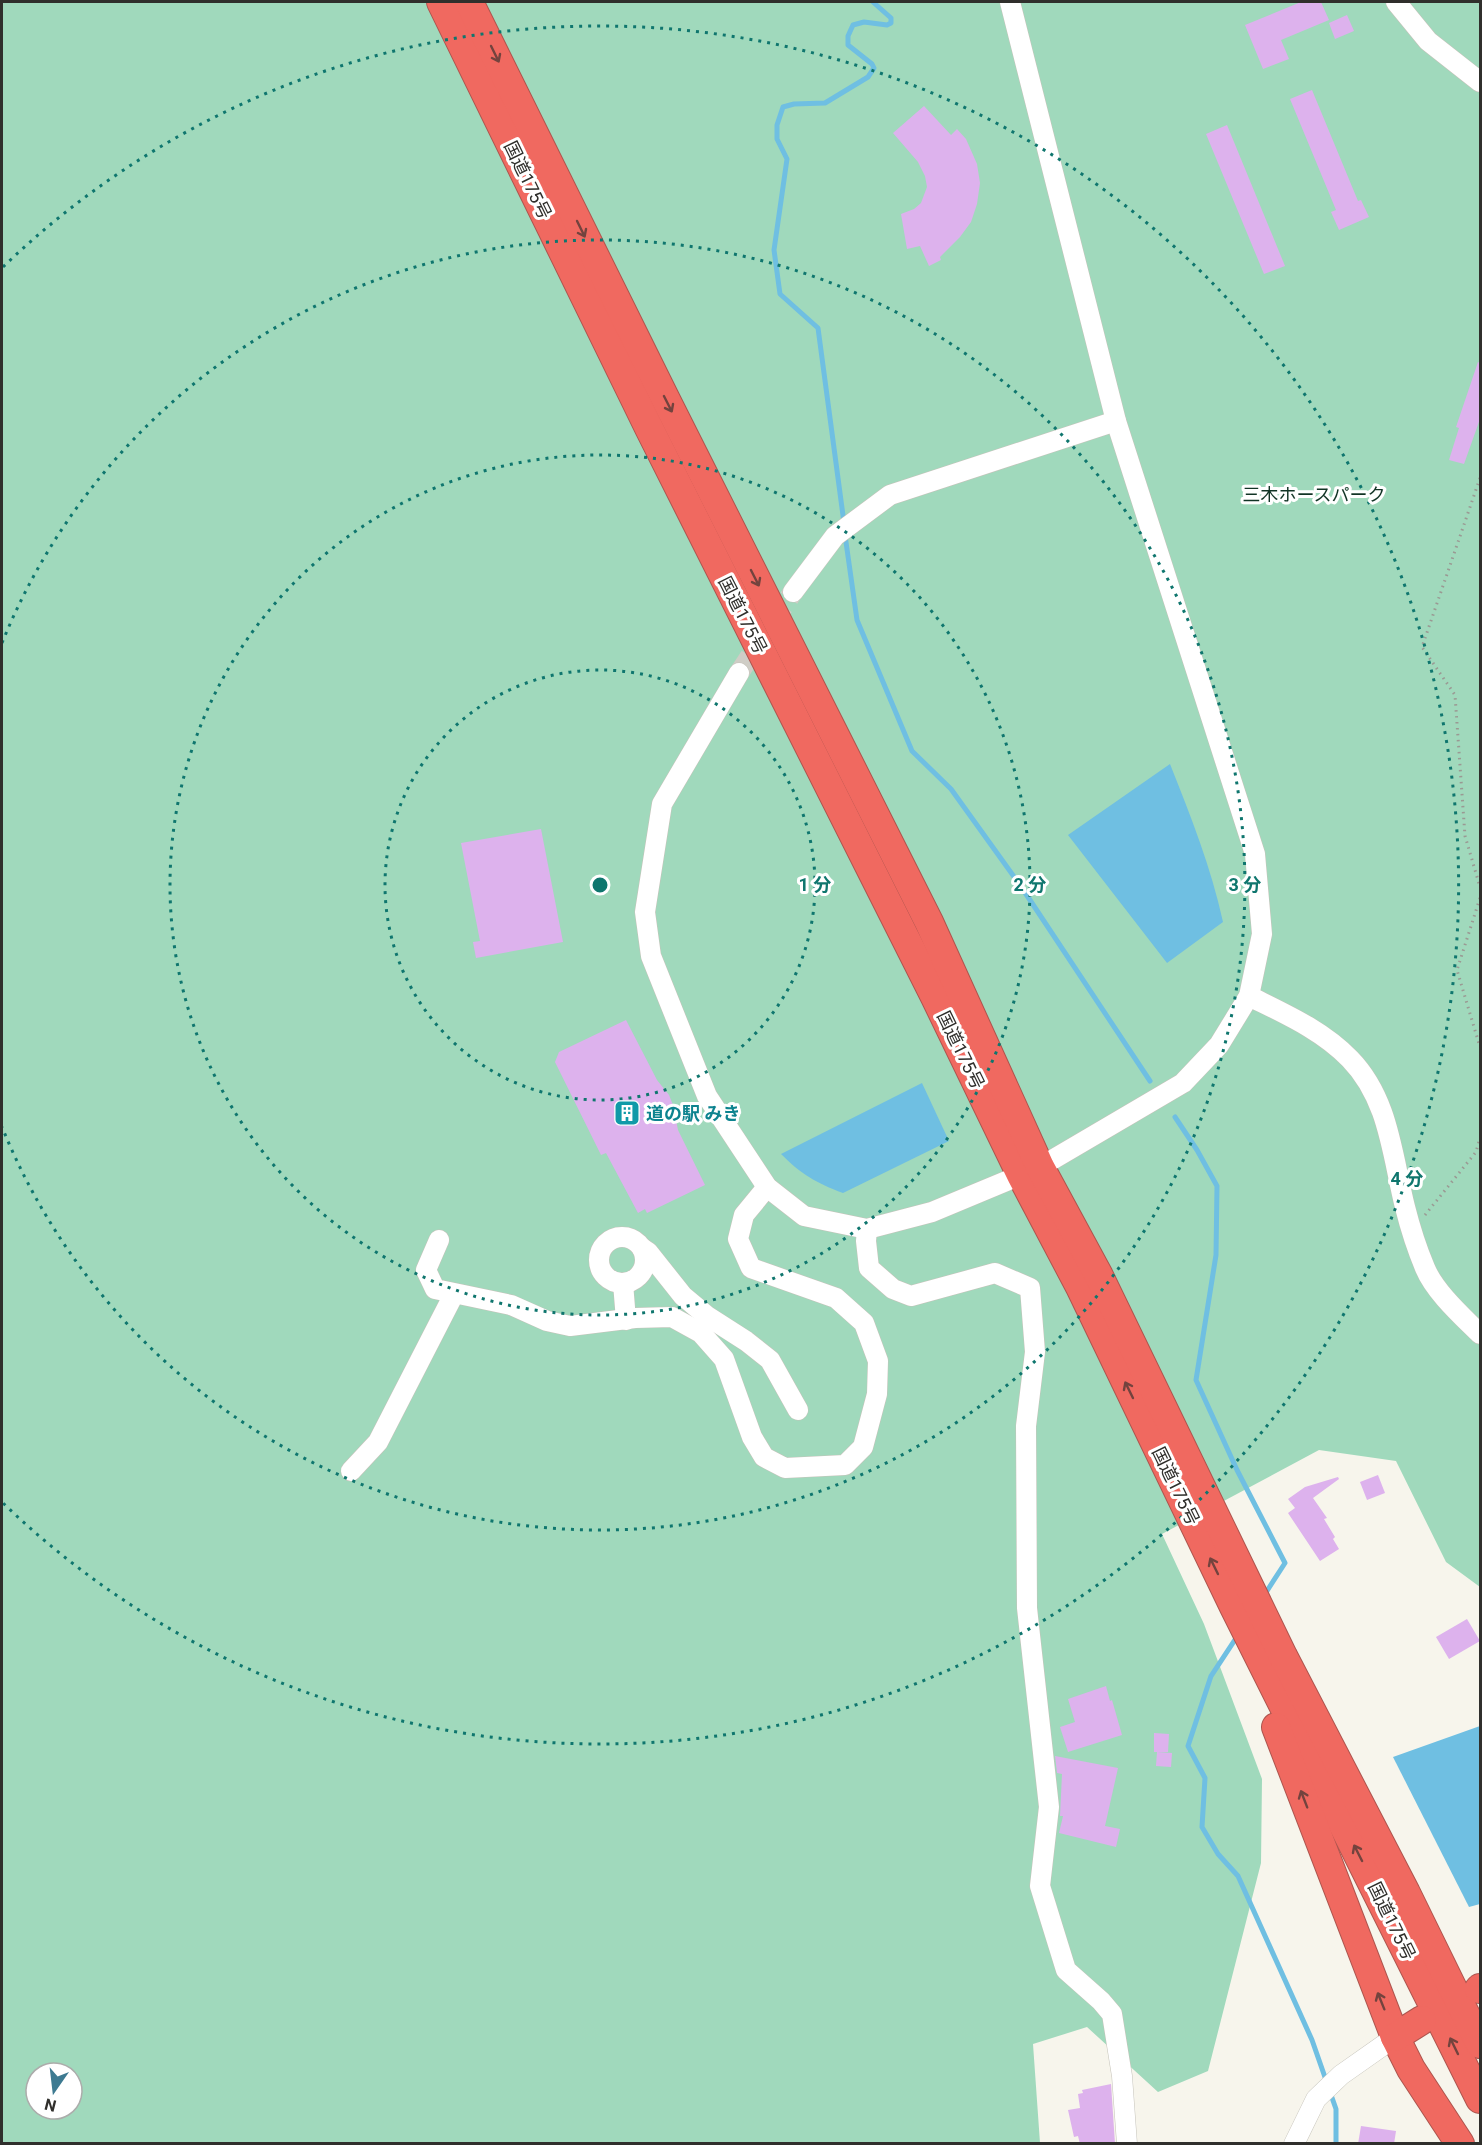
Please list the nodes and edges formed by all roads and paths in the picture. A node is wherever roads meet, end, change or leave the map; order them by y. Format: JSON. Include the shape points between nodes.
{"nodes":[{"id":1,"x":441,"y":2,"type":"edge"},
{"id":2,"x":469,"y":2,"type":"edge"},
{"id":3,"x":1010,"y":2,"type":"edge"},
{"id":4,"x":1396,"y":2,"type":"edge"},
{"id":5,"x":1480,"y":82,"type":"edge"},
{"id":6,"x":1116,"y":421,"type":"junction"},
{"id":7,"x":1480,"y":478,"type":"edge"},
{"id":8,"x":793,"y":592,"type":"tunnel mouth"},
{"id":9,"x":739,"y":673,"type":"tunnel mouth"},
{"id":10,"x":1480,"y":887,"type":"edge"},
{"id":11,"x":1480,"y":898,"type":"edge"},
{"id":12,"x":1249,"y":996,"type":"junction"},
{"id":13,"x":1480,"y":1047,"type":"edge"},
{"id":14,"x":1480,"y":1138,"type":"edge"},
{"id":15,"x":1030,"y":1171,"type":"junction"},
{"id":16,"x":767,"y":1187,"type":"junction"},
{"id":17,"x":1411,"y":1224,"type":"junction"},
{"id":18,"x":867,"y":1230,"type":"junction"},
{"id":19,"x":439,"y":1240,"type":"dead end"},
{"id":20,"x":642,"y":1248,"type":"junction"},
{"id":21,"x":623,"y":1283,"type":"junction"},
{"id":22,"x":454,"y":1294,"type":"junction"},
{"id":23,"x":626,"y":1320,"type":"junction"},
{"id":24,"x":1480,"y":1334,"type":"edge"},
{"id":25,"x":798,"y":1410,"type":"dead end"},
{"id":26,"x":351,"y":1471,"type":"dead end"},
{"id":27,"x":1234,"y":1607,"type":"junction"},
{"id":28,"x":1422,"y":2020,"type":"dead end"},
{"id":29,"x":1395,"y":2037,"type":"junction"},
{"id":30,"x":1480,"y":2044,"type":"edge"},
{"id":31,"x":1480,"y":2098,"type":"edge"},
{"id":32,"x":1127,"y":2144,"type":"edge"},
{"id":33,"x":1294,"y":2144,"type":"edge"},
{"id":34,"x":1460,"y":2144,"type":"edge"}],
"edges":[{"from":1,"to":15,"type":"highway","name":"国道175号","via":[[649,428],[930,986]]},
{"from":2,"to":15,"type":"highway","name":"国道175号","one_way":true,"via":[[929,922]]},
{"from":3,"to":6,"type":"street"},
{"from":4,"to":5,"type":"street","via":[[1428,41]]},
{"from":6,"to":8,"type":"street","via":[[890,495],[835,536]]},
{"from":6,"to":12,"type":"street","via":[[1255,854],[1262,934]]},
{"from":7,"to":10,"type":"path","via":[[1422,647],[1455,695],[1465,836]]},
{"from":9,"to":16,"type":"street","via":[[662,804],[645,912],[651,956],[707,1096]]},
{"from":11,"to":13,"type":"path","via":[[1457,970]]},
{"from":12,"to":15,"type":"street","via":[[1219,1045],[1183,1083]]},
{"from":12,"to":17,"type":"street","via":[[1310,1027],[1350,1059],[1374,1090],[1387,1123]]},
{"from":14,"to":17,"type":"path","via":[[1476,1152],[1424,1216]]},
{"from":15,"to":18,"type":"street","via":[[932,1212]]},
{"from":27,"to":15,"type":"highway","name":"国道175号","one_way":true,"via":[[1080,1287]]},
{"from":15,"to":30,"type":"highway","name":"国道175号","via":[[1099,1276],[1283,1656]]},
{"from":16,"to":18,"type":"street","via":[[804,1216]]},
{"from":16,"to":23,"type":"street","via":[[744,1215],[738,1239],[751,1268],[836,1298],[864,1323],[878,1361],[877,1394],[863,1447],[845,1465],[785,1468],[764,1457],[752,1437],[724,1359],[701,1333],[672,1317]]},
{"from":17,"to":24,"type":"street","via":[[1426,1270],[1446,1300]]},
{"from":18,"to":32,"type":"street","via":[[869,1268],[893,1289],[911,1296],[995,1273],[1030,1288],[1035,1352],[1026,1426],[1027,1608],[1049,1807],[1040,1886],[1066,1970],[1112,2014]]},
{"from":19,"to":22,"type":"street","via":[[426,1270],[435,1289]]},
{"from":20,"to":21,"type":"street","via":[[643,1271],[631,1282]]},
{"from":20,"to":21,"type":"street","via":[[621,1237],[602,1247],[598,1261],[603,1275]]},
{"from":20,"to":25,"type":"street","via":[[683,1296],[770,1360]]},
{"from":21,"to":23,"type":"street"},
{"from":22,"to":23,"type":"street","via":[[511,1305],[547,1321],[570,1326]]},
{"from":22,"to":26,"type":"street","via":[[378,1442]]},
{"from":29,"to":27,"type":"highway","one_way":true,"via":[[1254,1672]]},
{"from":31,"to":27,"type":"highway","name":"国道175号","one_way":true},
{"from":28,"to":29,"type":"highway"},
{"from":29,"to":33,"type":"street","via":[[1341,2075],[1316,2099]]},
{"from":29,"to":34,"type":"highway"}]}
